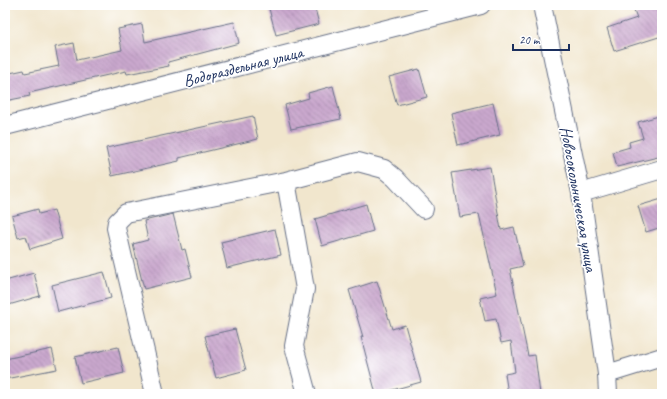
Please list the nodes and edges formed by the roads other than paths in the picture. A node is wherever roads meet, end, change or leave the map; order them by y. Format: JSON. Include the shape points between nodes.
{"nodes":[{"id":1,"x":481,"y":5,"type":"edge"},
{"id":2,"x":542,"y":5,"type":"edge"},
{"id":3,"x":5,"y":126,"type":"edge"},
{"id":4,"x":662,"y":169,"type":"edge"},
{"id":5,"x":286,"y":181,"type":"junction"},
{"id":6,"x":581,"y":193,"type":"junction"},
{"id":7,"x":424,"y":209,"type":"dead end"},
{"id":8,"x":662,"y":357,"type":"edge"},
{"id":9,"x":607,"y":374,"type":"junction"},
{"id":10,"x":155,"y":394,"type":"edge"},
{"id":11,"x":307,"y":394,"type":"edge"},
{"id":12,"x":608,"y":394,"type":"edge"}],
"edges":[{"from":1,"to":3,"type":"street","name":"Водораздельная улица"},
{"from":2,"to":6,"type":"street","name":"Новосокольническая улица"},
{"from":4,"to":6,"type":"street"},
{"from":5,"to":7,"type":"street","via":[[358,162],[384,169]]},
{"from":5,"to":10,"type":"street","via":[[133,211],[126,213],[117,222],[116,228]]},
{"from":5,"to":11,"type":"street","via":[[305,289],[294,346]]},
{"from":6,"to":9,"type":"street","name":"Новосокольническая улица"},
{"from":8,"to":9,"type":"street"},
{"from":9,"to":12,"type":"street","name":"Новосокольническая улица"}]}
